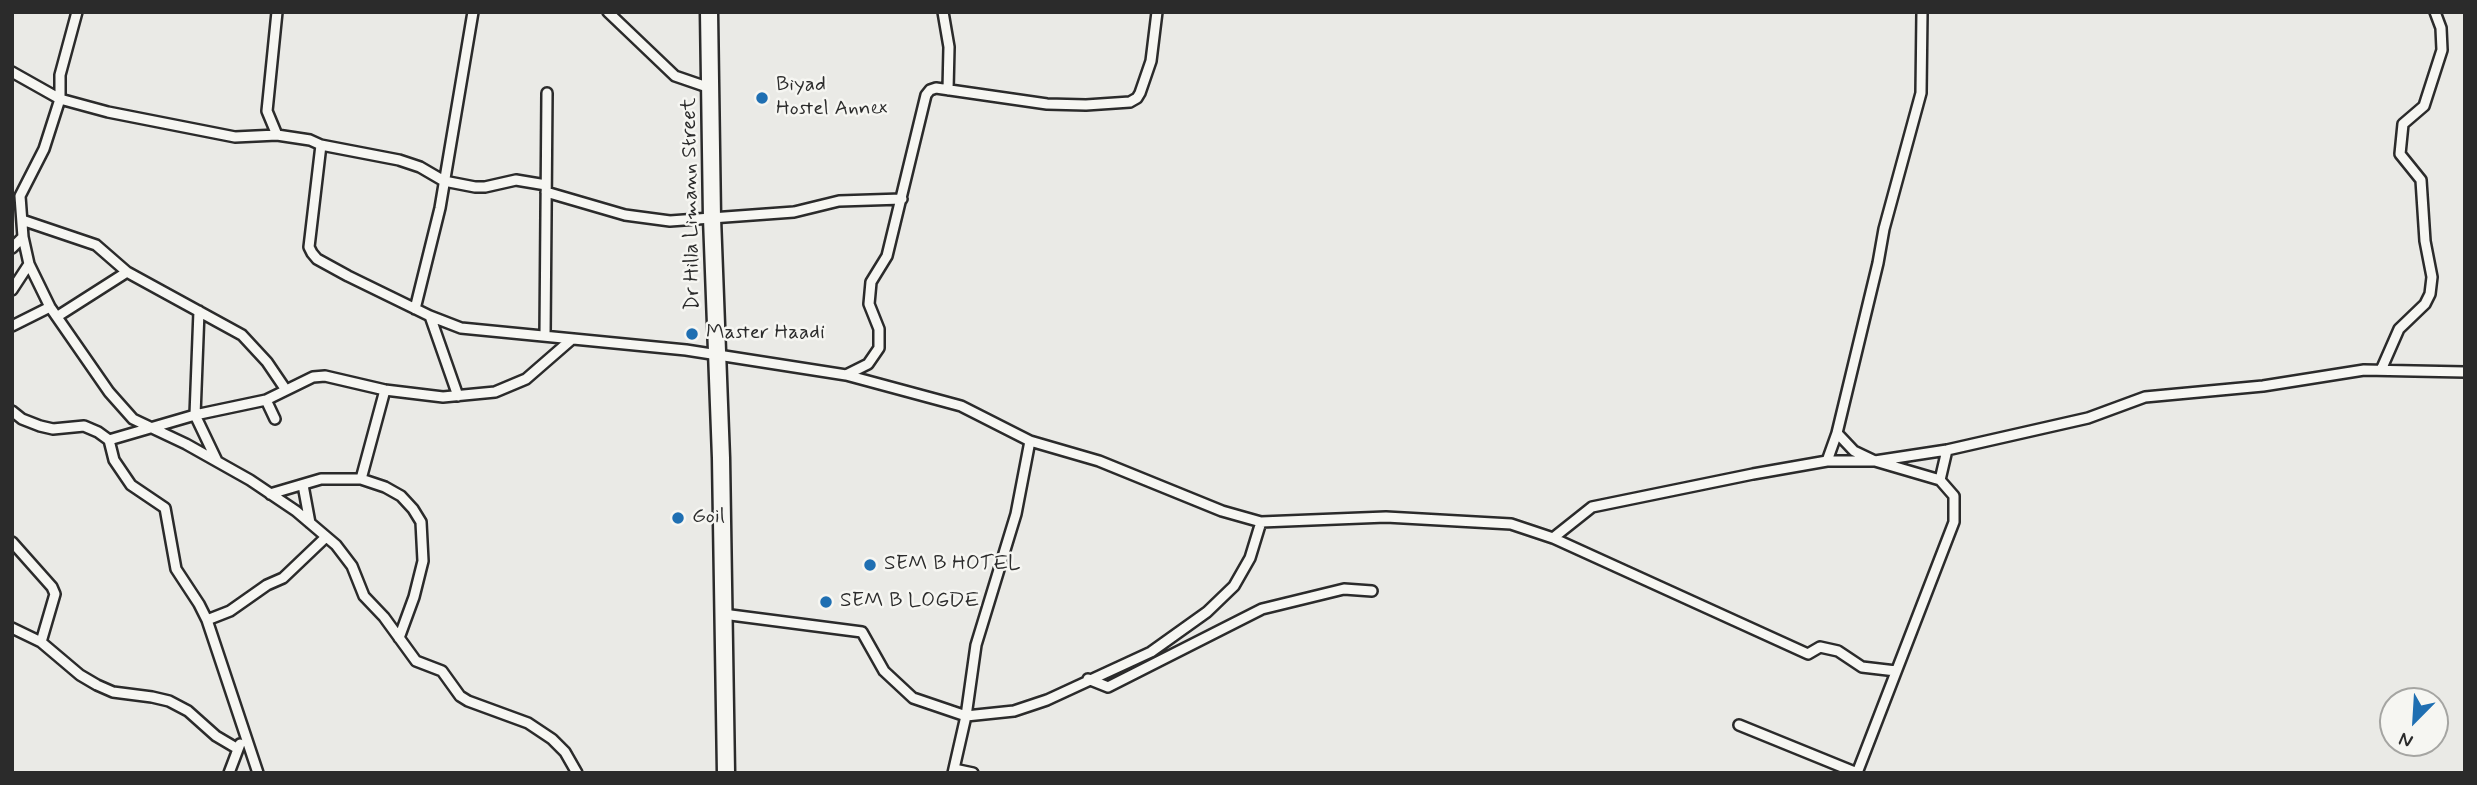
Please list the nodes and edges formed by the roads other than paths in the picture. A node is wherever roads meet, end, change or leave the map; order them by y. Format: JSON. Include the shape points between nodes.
{"nodes":[{"id":1,"x":77,"y":12,"type":"edge"},
{"id":2,"x":277,"y":12,"type":"edge"},
{"id":3,"x":473,"y":12,"type":"edge"},
{"id":4,"x":608,"y":12,"type":"edge"},
{"id":5,"x":709,"y":12,"type":"edge"},
{"id":6,"x":943,"y":12,"type":"edge"},
{"id":7,"x":1157,"y":12,"type":"edge"},
{"id":8,"x":1922,"y":12,"type":"edge"},
{"id":9,"x":2435,"y":12,"type":"edge"},
{"id":10,"x":12,"y":72,"type":"edge"},
{"id":11,"x":710,"y":88,"type":"junction"},
{"id":12,"x":948,"y":90,"type":"junction"},
{"id":13,"x":547,"y":93,"type":"dead end"},
{"id":14,"x":60,"y":99,"type":"junction"},
{"id":15,"x":277,"y":135,"type":"junction"},
{"id":16,"x":321,"y":145,"type":"junction"},
{"id":17,"x":444,"y":181,"type":"junction"},
{"id":18,"x":546,"y":188,"type":"junction"},
{"id":19,"x":902,"y":199,"type":"junction"},
{"id":20,"x":712,"y":218,"type":"junction"},
{"id":21,"x":22,"y":220,"type":"junction"},
{"id":22,"x":23,"y":237,"type":"junction"},
{"id":23,"x":12,"y":248,"type":"edge"},
{"id":24,"x":29,"y":264,"type":"junction"},
{"id":25,"x":127,"y":272,"type":"junction"},
{"id":26,"x":12,"y":290,"type":"edge"},
{"id":27,"x":50,"y":306,"type":"junction"},
{"id":28,"x":415,"y":309,"type":"junction"},
{"id":29,"x":199,"y":311,"type":"junction"},
{"id":30,"x":58,"y":316,"type":"junction"},
{"id":31,"x":430,"y":316,"type":"junction"},
{"id":32,"x":12,"y":326,"type":"edge"},
{"id":33,"x":545,"y":336,"type":"junction"},
{"id":34,"x":572,"y":338,"type":"junction"},
{"id":35,"x":716,"y":356,"type":"junction"},
{"id":36,"x":2381,"y":370,"type":"junction"},
{"id":37,"x":2465,"y":372,"type":"edge"},
{"id":38,"x":846,"y":375,"type":"junction"},
{"id":39,"x":286,"y":390,"type":"junction"},
{"id":40,"x":385,"y":390,"type":"junction"},
{"id":41,"x":458,"y":396,"type":"junction"},
{"id":42,"x":266,"y":400,"type":"junction"},
{"id":43,"x":12,"y":411,"type":"edge"},
{"id":44,"x":195,"y":415,"type":"junction"},
{"id":45,"x":275,"y":419,"type":"dead end"},
{"id":46,"x":151,"y":428,"type":"junction"},
{"id":47,"x":1837,"y":432,"type":"junction"},
{"id":48,"x":109,"y":440,"type":"junction"},
{"id":49,"x":1030,"y":441,"type":"junction"},
{"id":50,"x":1947,"y":450,"type":"junction"},
{"id":51,"x":217,"y":461,"type":"junction"},
{"id":52,"x":1827,"y":461,"type":"junction"},
{"id":53,"x":1874,"y":461,"type":"junction"},
{"id":54,"x":360,"y":479,"type":"junction"},
{"id":55,"x":1940,"y":480,"type":"junction"},
{"id":56,"x":303,"y":485,"type":"junction"},
{"id":57,"x":270,"y":494,"type":"junction"},
{"id":58,"x":1261,"y":522,"type":"junction"},
{"id":59,"x":310,"y":523,"type":"junction"},
{"id":60,"x":326,"y":537,"type":"junction"},
{"id":61,"x":1553,"y":538,"type":"junction"},
{"id":62,"x":12,"y":542,"type":"edge"},
{"id":63,"x":1372,"y":591,"type":"dead end"},
{"id":64,"x":723,"y":614,"type":"junction"},
{"id":65,"x":207,"y":620,"type":"junction"},
{"id":66,"x":12,"y":628,"type":"edge"},
{"id":67,"x":399,"y":638,"type":"junction"},
{"id":68,"x":41,"y":642,"type":"junction"},
{"id":69,"x":1896,"y":671,"type":"junction"},
{"id":70,"x":1088,"y":679,"type":"junction"},
{"id":71,"x":966,"y":716,"type":"junction"},
{"id":72,"x":1739,"y":725,"type":"dead end"},
{"id":73,"x":244,"y":736,"type":"junction"},
{"id":74,"x":238,"y":749,"type":"junction"},
{"id":75,"x":953,"y":771,"type":"edge"},
{"id":76,"x":229,"y":773,"type":"edge"},
{"id":77,"x":258,"y":773,"type":"edge"},
{"id":78,"x":577,"y":773,"type":"edge"},
{"id":79,"x":726,"y":773,"type":"edge"},
{"id":80,"x":973,"y":773,"type":"edge"},
{"id":81,"x":1857,"y":773,"type":"edge"}],
"edges":[{"from":1,"to":14,"type":"street","via":[[61,75]]},
{"from":2,"to":15,"type":"street","via":[[267,111]]},
{"from":3,"to":17,"type":"street"},
{"from":4,"to":11,"type":"street","via":[[675,76]]},
{"from":5,"to":11,"type":"highway","name":"Dr Hilla Limann Street"},
{"from":6,"to":12,"type":"street"},
{"from":7,"to":12,"type":"street","via":[[1152,61],[1138,98],[1130,102],[1047,104]]},
{"from":8,"to":47,"type":"street","via":[[1921,93]]},
{"from":9,"to":36,"type":"street","via":[[2442,50],[2424,106],[2403,124],[2400,154],[2421,180],[2430,294],[2399,329]]},
{"from":10,"to":14,"type":"street"},
{"from":11,"to":20,"type":"highway","name":"Dr Hilla Limann Street"},
{"from":12,"to":19,"type":"street","via":[[936,88],[926,95]]},
{"from":13,"to":18,"type":"street"},
{"from":14,"to":15,"type":"street","via":[[235,137]]},
{"from":14,"to":21,"type":"street","via":[[44,149],[20,195]]},
{"from":15,"to":16,"type":"street"},
{"from":16,"to":17,"type":"street","via":[[409,163]]},
{"from":16,"to":28,"type":"street","via":[[312,253]]},
{"from":17,"to":18,"type":"street","via":[[485,187],[516,180]]},
{"from":17,"to":28,"type":"street"},
{"from":18,"to":20,"type":"street","via":[[625,215],[670,221]]},
{"from":18,"to":33,"type":"street"},
{"from":19,"to":20,"type":"street","via":[[839,201],[794,212]]},
{"from":19,"to":38,"type":"street","via":[[887,256],[871,282],[869,304],[879,329],[878,348],[868,364]]},
{"from":20,"to":35,"type":"highway","name":"Dr Hilla Limann Street"},
{"from":21,"to":22,"type":"street"},
{"from":21,"to":25,"type":"street","via":[[96,245]]},
{"from":22,"to":23,"type":"street"},
{"from":22,"to":24,"type":"street"},
{"from":24,"to":26,"type":"street"},
{"from":24,"to":27,"type":"street"},
{"from":25,"to":29,"type":"street"},
{"from":25,"to":30,"type":"street"},
{"from":27,"to":30,"type":"street"},
{"from":27,"to":32,"type":"street"},
{"from":28,"to":31,"type":"street"},
{"from":29,"to":39,"type":"street","via":[[242,335]]},
{"from":29,"to":44,"type":"street"},
{"from":30,"to":46,"type":"street","via":[[120,406]]},
{"from":31,"to":33,"type":"street","via":[[461,328]]},
{"from":31,"to":41,"type":"street"},
{"from":33,"to":34,"type":"street"},
{"from":34,"to":35,"type":"street"},
{"from":34,"to":41,"type":"street","via":[[526,379],[495,392]]},
{"from":35,"to":38,"type":"street"},
{"from":35,"to":64,"type":"highway","name":"Dr Hilla Limann Street"},
{"from":36,"to":37,"type":"street"},
{"from":36,"to":50,"type":"street","via":[[2145,397],[2088,418]]},
{"from":38,"to":49,"type":"street","via":[[961,406]]},
{"from":39,"to":40,"type":"street","via":[[325,376]]},
{"from":39,"to":42,"type":"street"},
{"from":40,"to":41,"type":"street"},
{"from":40,"to":54,"type":"street"},
{"from":42,"to":44,"type":"street"},
{"from":42,"to":45,"type":"street"},
{"from":43,"to":48,"type":"street","via":[[40,426],[84,426]]},
{"from":44,"to":46,"type":"street"},
{"from":44,"to":51,"type":"street"},
{"from":46,"to":48,"type":"street"},
{"from":46,"to":51,"type":"street"},
{"from":47,"to":52,"type":"street"},
{"from":47,"to":53,"type":"street","via":[[1854,451]]},
{"from":48,"to":65,"type":"street","via":[[114,460],[131,485],[165,508],[176,569]]},
{"from":49,"to":58,"type":"street","via":[[1099,461]]},
{"from":49,"to":71,"type":"street","via":[[1016,514],[976,645]]},
{"from":50,"to":53,"type":"street"},
{"from":50,"to":55,"type":"street"},
{"from":51,"to":57,"type":"street"},
{"from":52,"to":53,"type":"street"},
{"from":52,"to":61,"type":"street","via":[[1592,507]]},
{"from":53,"to":55,"type":"street"},
{"from":54,"to":56,"type":"street","via":[[321,479]]},
{"from":54,"to":67,"type":"street","via":[[401,496],[421,522],[423,561]]},
{"from":55,"to":69,"type":"street","via":[[1954,496],[1954,522]]},
{"from":56,"to":57,"type":"street"},
{"from":56,"to":59,"type":"street"},
{"from":57,"to":59,"type":"street"},
{"from":58,"to":61,"type":"street","via":[[1386,517],[1511,524]]},
{"from":58,"to":70,"type":"street","via":[[1251,558],[1234,586],[1207,612],[1151,652]]},
{"from":59,"to":60,"type":"street"},
{"from":60,"to":65,"type":"street","via":[[283,578]]},
{"from":60,"to":67,"type":"street","via":[[352,566],[364,596]]},
{"from":61,"to":69,"type":"street","via":[[1808,653],[1820,647],[1838,651],[1863,667]]},
{"from":62,"to":68,"type":"street","via":[[55,594]]},
{"from":63,"to":70,"type":"street","via":[[1344,589],[1262,609],[1108,687]]},
{"from":64,"to":71,"type":"street","via":[[862,632],[884,671],[913,698]]},
{"from":64,"to":79,"type":"highway","name":"Dr Hilla Limann Street"},
{"from":65,"to":73,"type":"street"},
{"from":66,"to":68,"type":"street"},
{"from":67,"to":78,"type":"street","via":[[416,661],[442,671],[460,696],[528,723],[552,739]]},
{"from":68,"to":74,"type":"street","via":[[97,685],[169,701]]},
{"from":69,"to":81,"type":"street"},
{"from":70,"to":71,"type":"street","via":[[1014,711]]},
{"from":71,"to":75,"type":"street"},
{"from":72,"to":81,"type":"street"},
{"from":73,"to":74,"type":"street"},
{"from":73,"to":77,"type":"street"},
{"from":74,"to":76,"type":"street"},
{"from":75,"to":80,"type":"street"}]}
